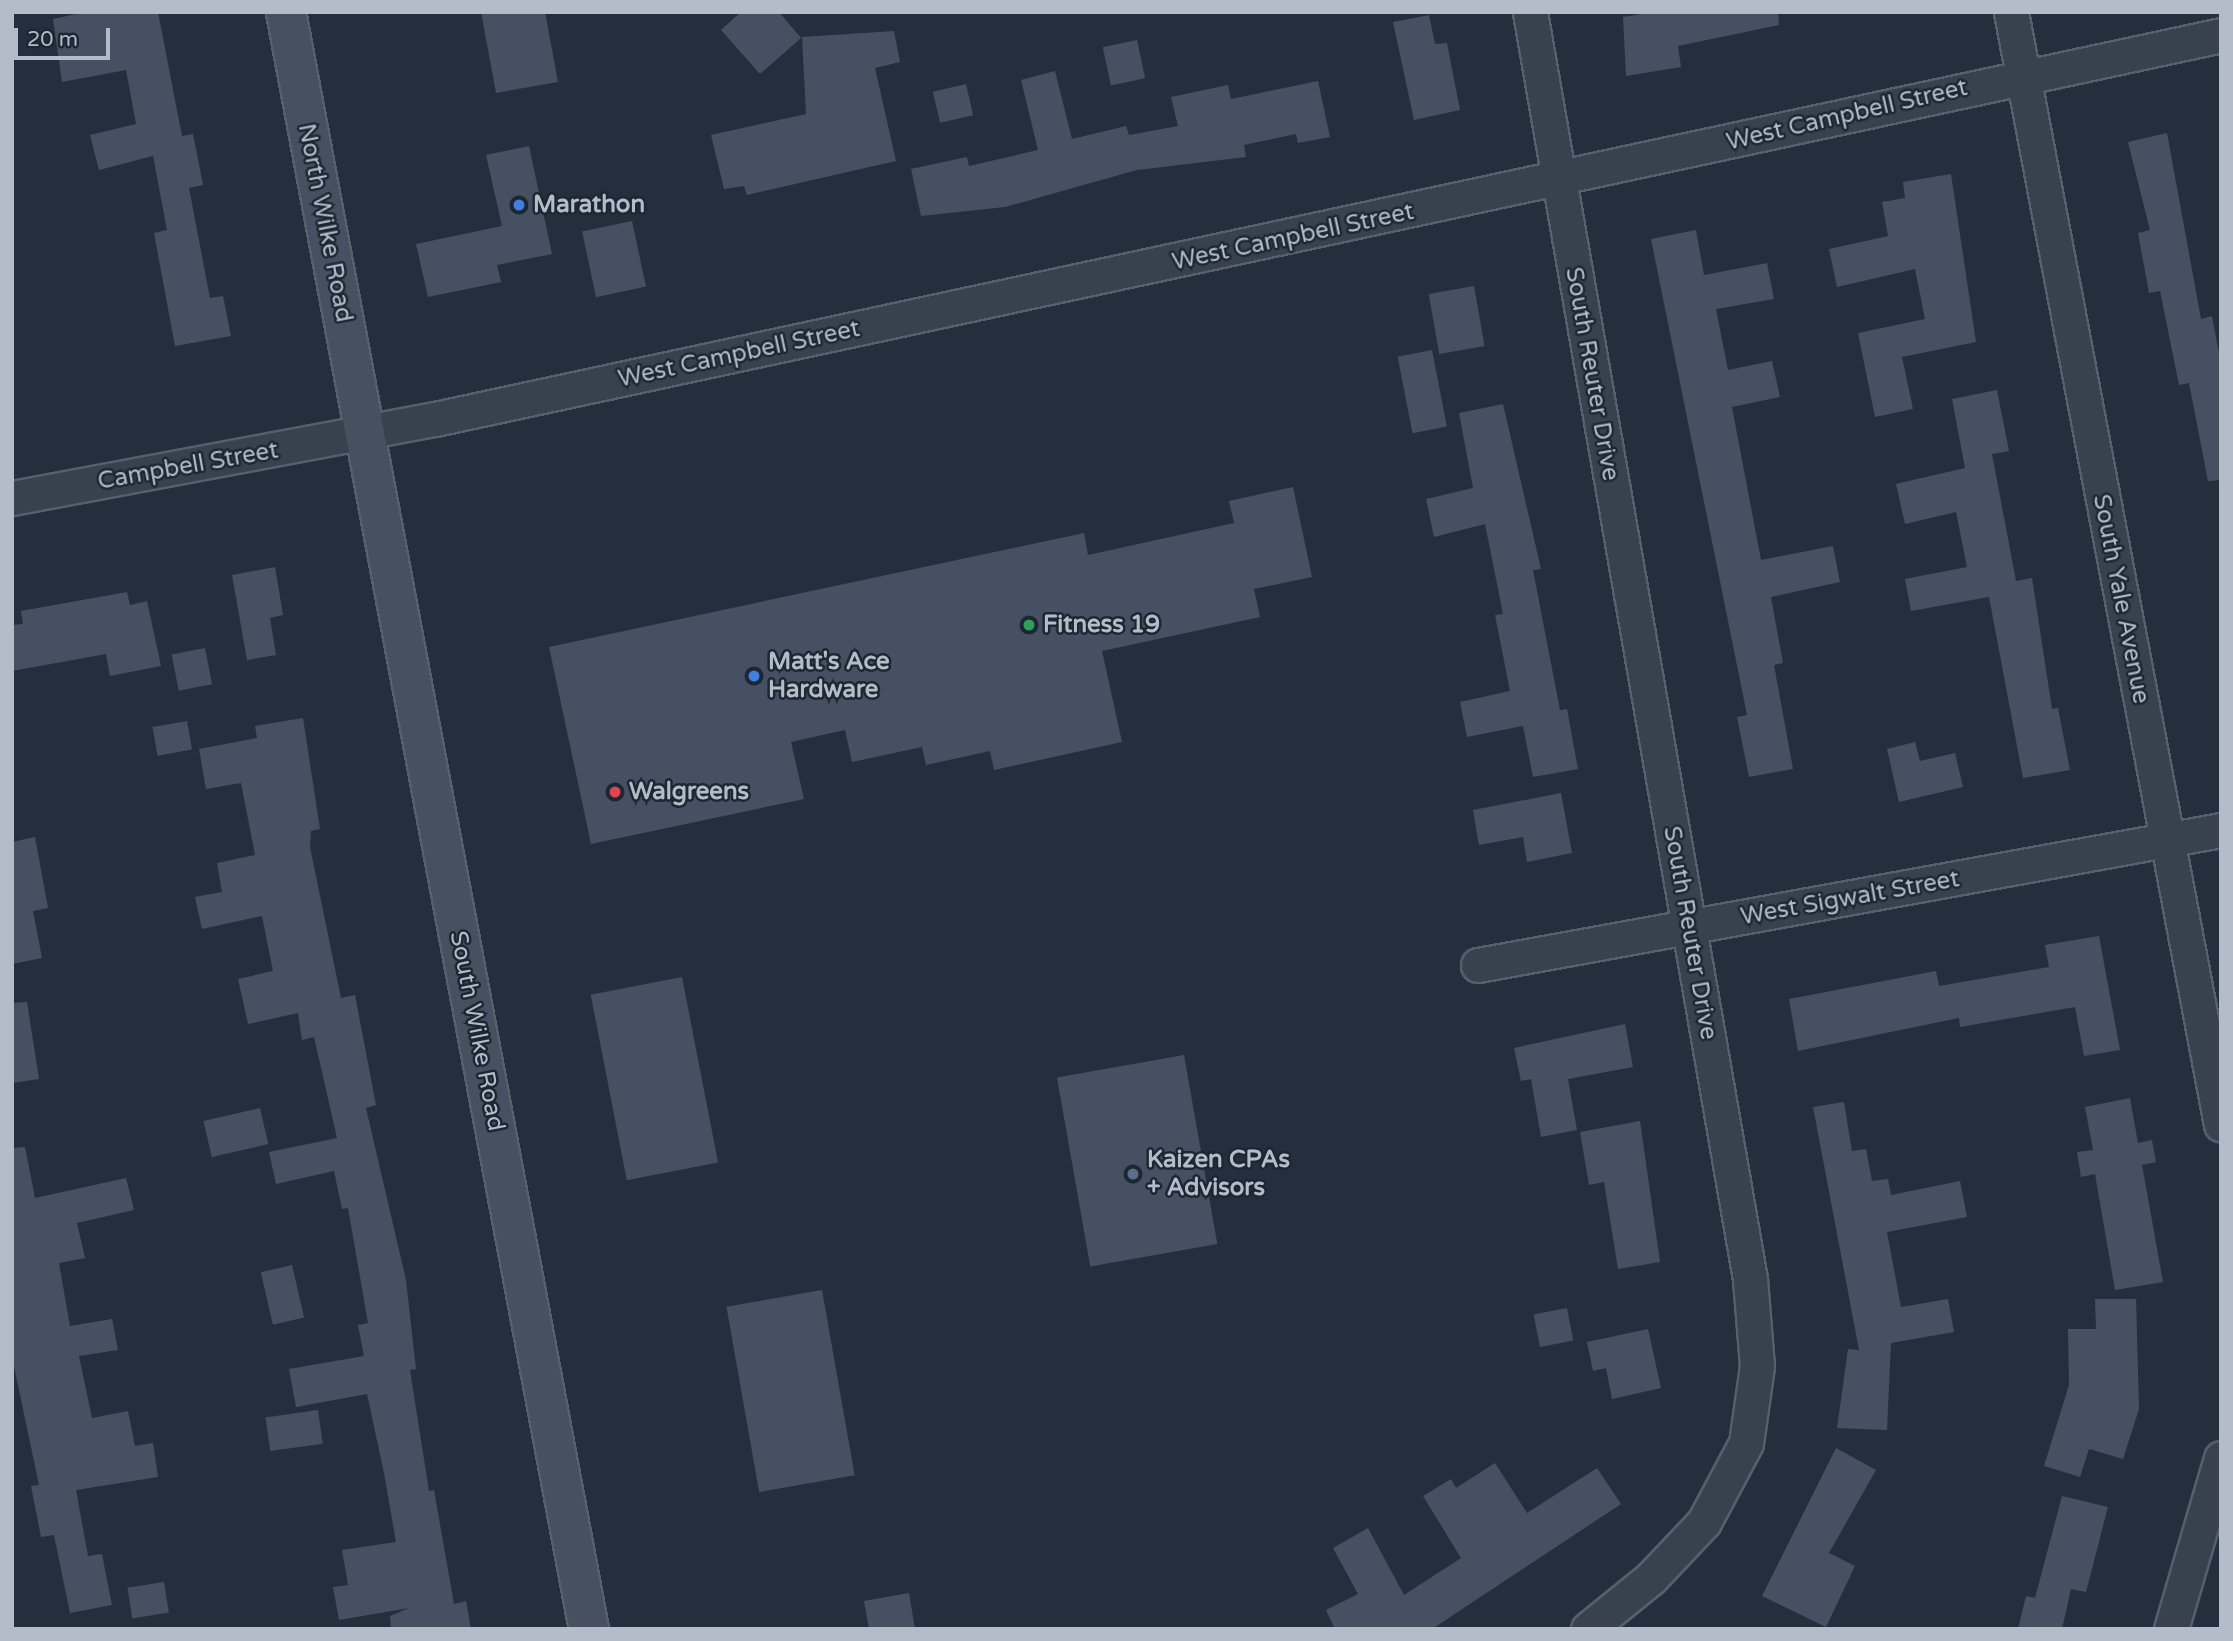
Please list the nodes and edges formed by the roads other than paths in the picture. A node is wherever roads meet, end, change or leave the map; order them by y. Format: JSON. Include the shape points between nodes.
{"nodes":[{"id":1,"x":286,"y":12,"type":"edge"},
{"id":2,"x":1530,"y":12,"type":"edge"},
{"id":3,"x":2011,"y":12,"type":"edge"},
{"id":4,"x":2221,"y":34,"type":"edge"},
{"id":5,"x":2024,"y":74,"type":"junction"},
{"id":6,"x":1558,"y":181,"type":"junction"},
{"id":7,"x":365,"y":433,"type":"junction"},
{"id":8,"x":12,"y":498,"type":"edge"},
{"id":9,"x":2221,"y":830,"type":"edge"},
{"id":10,"x":2166,"y":840,"type":"junction"},
{"id":11,"x":1689,"y":928,"type":"junction"},
{"id":12,"x":1478,"y":965,"type":"dead end"},
{"id":13,"x":2221,"y":1124,"type":"edge"},
{"id":14,"x":2221,"y":1458,"type":"edge"},
{"id":15,"x":589,"y":1629,"type":"edge"},
{"id":16,"x":1588,"y":1629,"type":"edge"},
{"id":17,"x":2171,"y":1629,"type":"edge"}],
"edges":[{"from":1,"to":7,"type":"main road","name":"North Wilke Road"},
{"from":2,"to":6,"type":"street","name":"South Reuter Drive"},
{"from":3,"to":5,"type":"street","name":"South Yale Avenue"},
{"from":4,"to":5,"type":"street","name":"West Campbell Street"},
{"from":5,"to":6,"type":"street","name":"West Campbell Street"},
{"from":5,"to":10,"type":"street","name":"South Yale Avenue"},
{"from":6,"to":7,"type":"street","name":"West Campbell Street"},
{"from":6,"to":11,"type":"street","name":"South Reuter Drive"},
{"from":7,"to":8,"type":"street","name":"Campbell Street"},
{"from":7,"to":15,"type":"main road","name":"South Wilke Road"},
{"from":9,"to":10,"type":"street","name":"West Sigwalt Street"},
{"from":10,"to":11,"type":"street","name":"West Sigwalt Street"},
{"from":10,"to":13,"type":"street","name":"South Yale Avenue"},
{"from":11,"to":12,"type":"street","name":"West Sigwalt Street"},
{"from":11,"to":16,"type":"street","name":"South Reuter Drive","via":[[1750,1279],[1757,1366],[1746,1443],[1704,1522],[1651,1578]]},
{"from":14,"to":17,"type":"street"}]}
